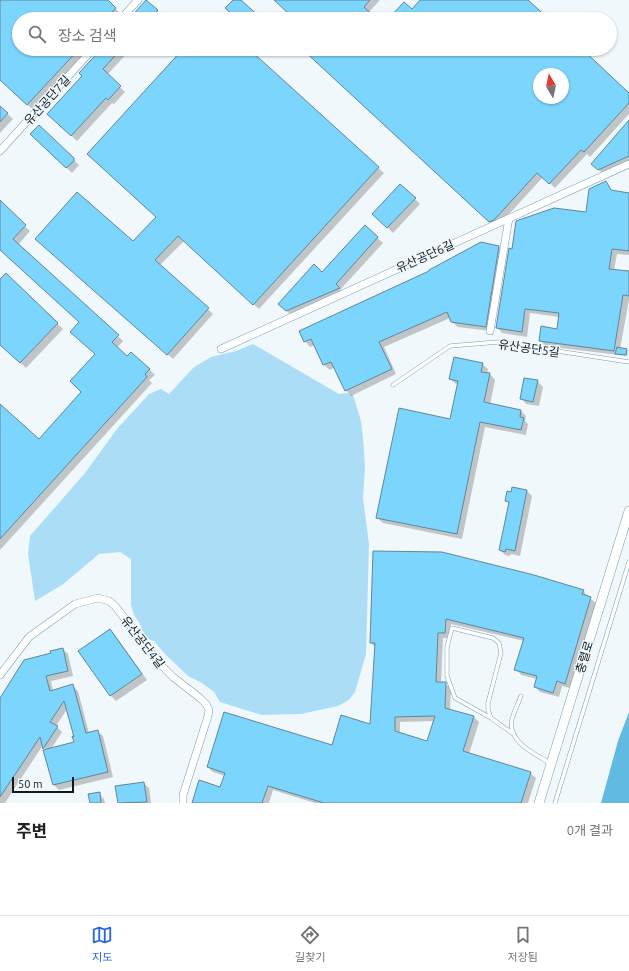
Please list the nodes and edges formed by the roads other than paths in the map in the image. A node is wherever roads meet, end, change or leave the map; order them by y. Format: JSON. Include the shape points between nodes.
{"nodes":[{"id":1,"x":138,"y":0,"type":"edge"},
{"id":2,"x":127,"y":12,"type":"edge"},
{"id":3,"x":88,"y":56,"type":"edge"},
{"id":4,"x":0,"y":151,"type":"edge"},
{"id":5,"x":629,"y":164,"type":"edge"},
{"id":6,"x":509,"y":218,"type":"junction"},
{"id":7,"x":490,"y":331,"type":"dead end"},
{"id":8,"x":221,"y":349,"type":"dead end"},
{"id":9,"x":629,"y":362,"type":"edge"},
{"id":10,"x":393,"y":385,"type":"dead end"},
{"id":11,"x":629,"y":511,"type":"edge"},
{"id":12,"x":629,"y":562,"type":"edge"},
{"id":13,"x":0,"y":675,"type":"edge"},
{"id":14,"x":521,"y":696,"type":"dead end"},
{"id":15,"x":490,"y":718,"type":"junction"},
{"id":16,"x":512,"y":733,"type":"junction"},
{"id":17,"x":551,"y":764,"type":"junction"},
{"id":18,"x":183,"y":803,"type":"edge"},
{"id":19,"x":538,"y":803,"type":"edge"},
{"id":20,"x":555,"y":803,"type":"edge"}],
"edges":[{"from":1,"to":2,"type":"street"},
{"from":3,"to":4,"type":"street","name":"유산공단7길"},
{"from":5,"to":6,"type":"street","name":"유산공단6길"},
{"from":6,"to":7,"type":"street"},
{"from":6,"to":8,"type":"street","name":"유산공단6길"},
{"from":9,"to":10,"type":"lane","name":"유산공단5길","via":[[498,342],[450,346]]},
{"from":11,"to":17,"type":"main road","name":"충렬로"},
{"from":12,"to":20,"type":"lane"},
{"from":13,"to":18,"type":"street","name":"유산공단4길","via":[[30,636],[75,604],[98,598],[115,606],[161,666],[200,698],[209,710],[183,795]]},
{"from":14,"to":16,"type":"lane","via":[[512,717]]},
{"from":15,"to":15,"type":"lane","via":[[455,698],[447,676],[448,647],[452,628],[493,638],[499,643],[501,653],[488,703]]},
{"from":15,"to":16,"type":"lane"},
{"from":16,"to":17,"type":"lane","via":[[523,747]]},
{"from":17,"to":19,"type":"main road","name":"충렬로"}]}
